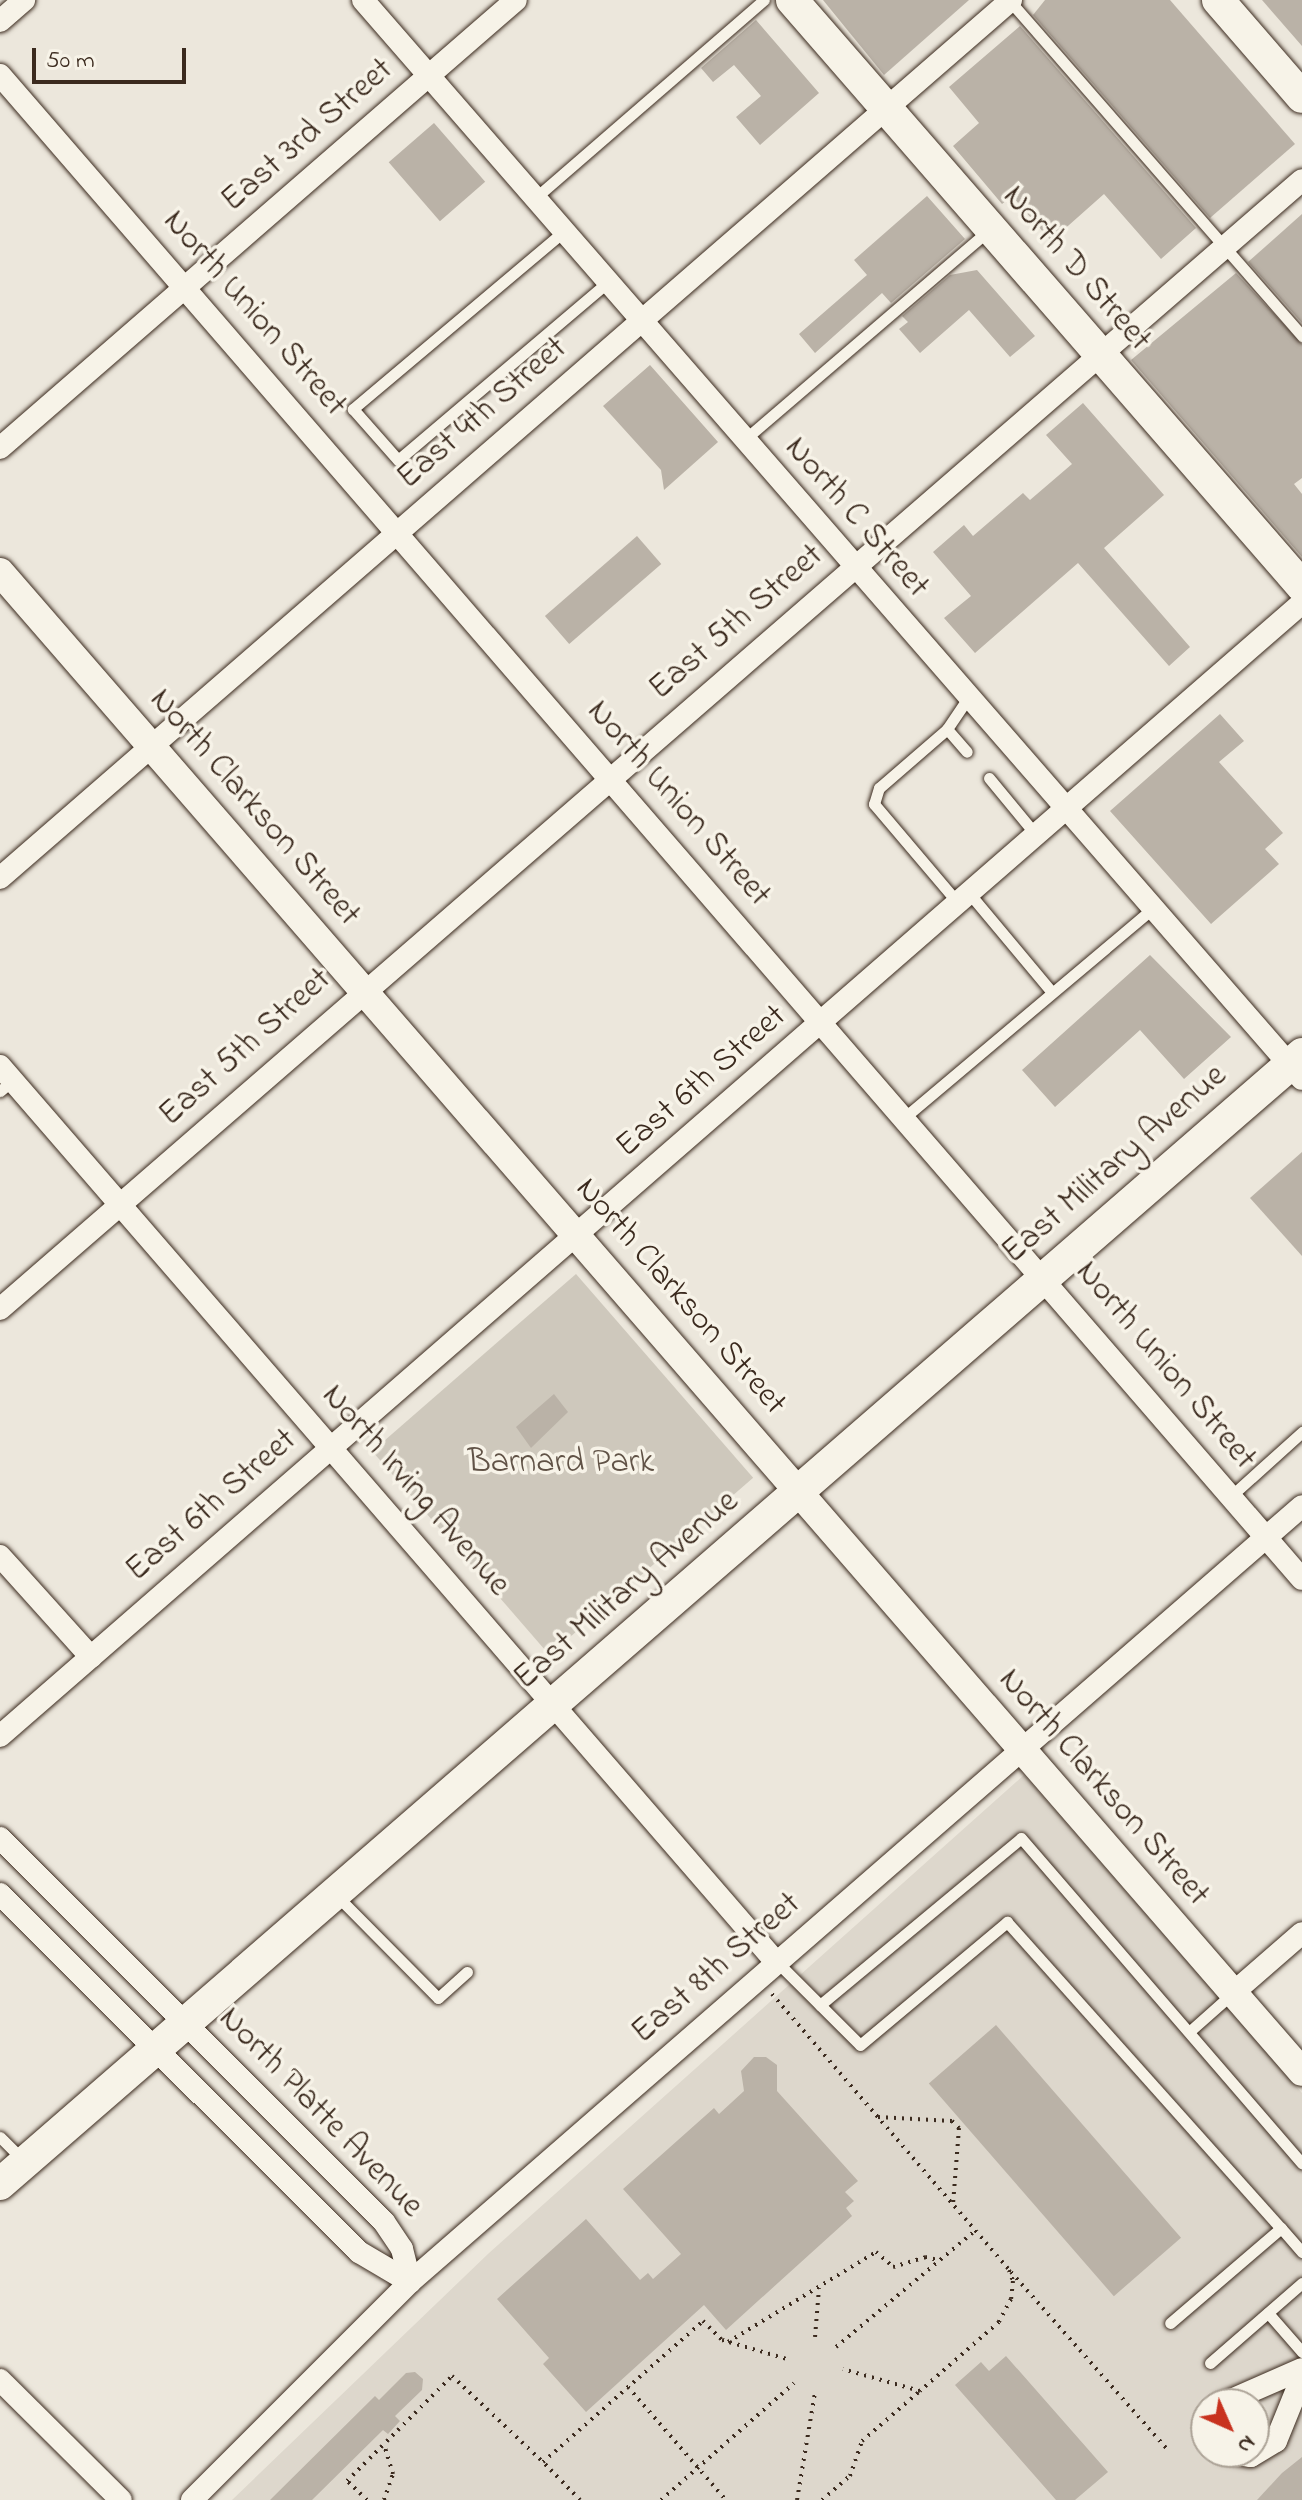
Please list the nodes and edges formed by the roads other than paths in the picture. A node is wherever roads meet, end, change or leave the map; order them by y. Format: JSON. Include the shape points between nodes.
{"nodes":[{"id":1,"x":24,"y":0,"type":"edge"},
{"id":2,"x":363,"y":0,"type":"edge"},
{"id":3,"x":516,"y":0,"type":"edge"},
{"id":4,"x":764,"y":0,"type":"edge"},
{"id":5,"x":792,"y":0,"type":"edge"},
{"id":6,"x":1010,"y":0,"type":"edge"},
{"id":7,"x":1218,"y":0,"type":"edge"},
{"id":8,"x":0,"y":21,"type":"edge"},
{"id":9,"x":0,"y":75,"type":"edge"},
{"id":10,"x":429,"y":76,"type":"junction"},
{"id":11,"x":1302,"y":97,"type":"edge"},
{"id":12,"x":887,"y":108,"type":"junction"},
{"id":13,"x":1302,"y":180,"type":"edge"},
{"id":14,"x":534,"y":199,"type":"junction"},
{"id":15,"x":992,"y":228,"type":"junction"},
{"id":16,"x":563,"y":232,"type":"junction"},
{"id":17,"x":1225,"y":246,"type":"junction"},
{"id":18,"x":607,"y":283,"type":"junction"},
{"id":19,"x":187,"y":288,"type":"junction"},
{"id":20,"x":641,"y":322,"type":"junction"},
{"id":21,"x":1302,"y":336,"type":"edge"},
{"id":22,"x":1099,"y":355,"type":"junction"},
{"id":23,"x":744,"y":441,"type":"junction"},
{"id":24,"x":0,"y":448,"type":"edge"},
{"id":25,"x":398,"y":533,"type":"junction"},
{"id":26,"x":854,"y":568,"type":"junction"},
{"id":27,"x":0,"y":572,"type":"edge"},
{"id":28,"x":1302,"y":586,"type":"edge"},
{"id":29,"x":1302,"y":603,"type":"edge"},
{"id":30,"x":968,"y":698,"type":"junction"},
{"id":31,"x":947,"y":729,"type":"junction"},
{"id":32,"x":151,"y":745,"type":"junction"},
{"id":33,"x":967,"y":752,"type":"dead end"},
{"id":34,"x":610,"y":777,"type":"junction"},
{"id":35,"x":989,"y":778,"type":"dead end"},
{"id":36,"x":1067,"y":810,"type":"junction"},
{"id":37,"x":1037,"y":835,"type":"junction"},
{"id":38,"x":0,"y":878,"type":"edge"},
{"id":39,"x":964,"y":898,"type":"junction"},
{"id":40,"x":1153,"y":908,"type":"junction"},
{"id":41,"x":364,"y":989,"type":"junction"},
{"id":42,"x":1051,"y":991,"type":"junction"},
{"id":43,"x":821,"y":1022,"type":"junction"},
{"id":44,"x":1298,"y":1066,"type":"edge"},
{"id":45,"x":4,"y":1079,"type":"edge"},
{"id":46,"x":905,"y":1117,"type":"junction"},
{"id":47,"x":123,"y":1203,"type":"junction"},
{"id":48,"x":578,"y":1236,"type":"junction"},
{"id":49,"x":1045,"y":1277,"type":"junction"},
{"id":50,"x":0,"y":1309,"type":"edge"},
{"id":51,"x":1302,"y":1432,"type":"edge"},
{"id":52,"x":331,"y":1447,"type":"junction"},
{"id":53,"x":800,"y":1491,"type":"junction"},
{"id":54,"x":1231,"y":1496,"type":"junction"},
{"id":55,"x":1302,"y":1506,"type":"edge"},
{"id":56,"x":1266,"y":1537,"type":"junction"},
{"id":57,"x":0,"y":1556,"type":"edge"},
{"id":58,"x":1302,"y":1579,"type":"edge"},
{"id":59,"x":91,"y":1657,"type":"junction"},
{"id":60,"x":555,"y":1703,"type":"junction"},
{"id":61,"x":0,"y":1736,"type":"edge"},
{"id":62,"x":1022,"y":1748,"type":"junction"},
{"id":63,"x":0,"y":1838,"type":"edge"},
{"id":64,"x":0,"y":1894,"type":"edge"},
{"id":65,"x":334,"y":1894,"type":"junction"},
{"id":66,"x":1302,"y":1933,"type":"edge"},
{"id":67,"x":776,"y":1962,"type":"junction"},
{"id":68,"x":467,"y":1972,"type":"dead end"},
{"id":69,"x":1233,"y":1993,"type":"junction"},
{"id":70,"x":820,"y":2005,"type":"junction"},
{"id":71,"x":186,"y":2022,"type":"junction"},
{"id":72,"x":1190,"y":2031,"type":"junction"},
{"id":73,"x":157,"y":2048,"type":"junction"},
{"id":74,"x":1302,"y":2072,"type":"edge"},
{"id":75,"x":0,"y":2137,"type":"edge"},
{"id":76,"x":25,"y":2162,"type":"junction"},
{"id":77,"x":1302,"y":2164,"type":"edge"},
{"id":78,"x":0,"y":2184,"type":"edge"},
{"id":79,"x":1281,"y":2228,"type":"junction"},
{"id":80,"x":1302,"y":2252,"type":"edge"},
{"id":81,"x":410,"y":2282,"type":"junction"},
{"id":82,"x":1302,"y":2283,"type":"edge"},
{"id":83,"x":1268,"y":2313,"type":"junction"},
{"id":84,"x":1170,"y":2323,"type":"dead end"},
{"id":85,"x":1302,"y":2352,"type":"edge"},
{"id":86,"x":1210,"y":2363,"type":"dead end"},
{"id":87,"x":1302,"y":2369,"type":"edge"},
{"id":88,"x":1302,"y":2377,"type":"edge"},
{"id":89,"x":0,"y":2380,"type":"edge"},
{"id":90,"x":1259,"y":2388,"type":"edge"},
{"id":91,"x":1270,"y":2445,"type":"edge"},
{"id":92,"x":121,"y":2500,"type":"edge"},
{"id":93,"x":192,"y":2500,"type":"edge"}],
"edges":[{"from":1,"to":8,"type":"street"},
{"from":2,"to":10,"type":"street","name":"North C Street"},
{"from":3,"to":10,"type":"street","name":"East 3rd Street"},
{"from":4,"to":14,"type":"lane"},
{"from":5,"to":12,"type":"main road","name":"North D Street"},
{"from":6,"to":12,"type":"street","name":"East 4th Street"},
{"from":6,"to":17,"type":"lane"},
{"from":7,"to":11,"type":"main road"},
{"from":9,"to":19,"type":"street","name":"North Union Street"},
{"from":10,"to":14,"type":"street","name":"North C Street"},
{"from":10,"to":19,"type":"street","name":"East 3rd Street"},
{"from":12,"to":15,"type":"main road","name":"North D Street"},
{"from":12,"to":20,"type":"street","name":"East 4th Street"},
{"from":13,"to":17,"type":"street","name":"East 5th Street"},
{"from":14,"to":16,"type":"street","name":"North C Street"},
{"from":15,"to":22,"type":"main road","name":"North D Street"},
{"from":15,"to":23,"type":"lane"},
{"from":16,"to":18,"type":"street","name":"North C Street"},
{"from":16,"to":18,"type":"lane","via":[[353,409],[398,460]]},
{"from":17,"to":21,"type":"lane"},
{"from":17,"to":22,"type":"street","name":"East 5th Street"},
{"from":18,"to":20,"type":"street","name":"North C Street"},
{"from":19,"to":24,"type":"street","name":"East 3rd Street"},
{"from":19,"to":25,"type":"street","name":"North Union Street"},
{"from":20,"to":23,"type":"street","name":"North C Street"},
{"from":20,"to":25,"type":"street","name":"East 4th Street"},
{"from":22,"to":26,"type":"street","name":"East 5th Street"},
{"from":22,"to":28,"type":"main road","name":"North D Street"},
{"from":23,"to":26,"type":"street","name":"North C Street"},
{"from":25,"to":32,"type":"street","name":"East 4th Street"},
{"from":25,"to":34,"type":"street","name":"North Union Street"},
{"from":26,"to":30,"type":"street","name":"North C Street"},
{"from":26,"to":34,"type":"street","name":"East 5th Street"},
{"from":27,"to":32,"type":"street","name":"North Clarkson Street"},
{"from":29,"to":36,"type":"street","name":"East 6th Street"},
{"from":30,"to":31,"type":"lane"},
{"from":30,"to":36,"type":"street","name":"North C Street"},
{"from":31,"to":33,"type":"lane"},
{"from":31,"to":39,"type":"lane","via":[[889,778],[874,804]]},
{"from":32,"to":38,"type":"street","name":"East 4th Street"},
{"from":32,"to":41,"type":"street","name":"North Clarkson Street"},
{"from":34,"to":41,"type":"street","name":"East 5th Street"},
{"from":34,"to":43,"type":"street","name":"North Union Street"},
{"from":35,"to":37,"type":"lane"},
{"from":36,"to":37,"type":"street","name":"East 6th Street"},
{"from":36,"to":40,"type":"street","name":"North C Street"},
{"from":37,"to":39,"type":"street","name":"East 6th Street"},
{"from":39,"to":42,"type":"lane"},
{"from":39,"to":43,"type":"street","name":"East 6th Street"},
{"from":40,"to":42,"type":"lane"},
{"from":40,"to":44,"type":"street","name":"North C Street"},
{"from":41,"to":47,"type":"street","name":"East 5th Street"},
{"from":41,"to":48,"type":"street","name":"North Clarkson Street"},
{"from":42,"to":46,"type":"lane"},
{"from":43,"to":46,"type":"street","name":"North Union Street"},
{"from":43,"to":48,"type":"street","name":"East 6th Street"},
{"from":44,"to":49,"type":"main road","name":"East Military Avenue"},
{"from":45,"to":47,"type":"street","name":"North Irving Avenue"},
{"from":46,"to":49,"type":"street","name":"North Union Street"},
{"from":47,"to":50,"type":"street","name":"East 5th Street"},
{"from":47,"to":52,"type":"street","name":"North Irving Avenue"},
{"from":48,"to":52,"type":"street","name":"East 6th Street"},
{"from":48,"to":53,"type":"street","name":"North Clarkson Street"},
{"from":49,"to":53,"type":"main road","name":"East Military Avenue"},
{"from":49,"to":54,"type":"street","name":"North Union Street"},
{"from":51,"to":54,"type":"lane"},
{"from":52,"to":59,"type":"street","name":"East 6th Street"},
{"from":52,"to":60,"type":"street","name":"North Irving Avenue"},
{"from":53,"to":60,"type":"main road","name":"East Military Avenue"},
{"from":53,"to":62,"type":"street","name":"North Clarkson Street"},
{"from":54,"to":56,"type":"street","name":"North Union Street"},
{"from":55,"to":56,"type":"street","name":"East 8th Street"},
{"from":56,"to":58,"type":"street","name":"North Union Street"},
{"from":56,"to":62,"type":"street","name":"East 8th Street"},
{"from":57,"to":59,"type":"street"},
{"from":59,"to":61,"type":"street","name":"East 6th Street"},
{"from":60,"to":65,"type":"main road","name":"East Military Avenue"},
{"from":60,"to":67,"type":"street","name":"North Irving Avenue"},
{"from":62,"to":67,"type":"street","name":"East 8th Street"},
{"from":62,"to":69,"type":"street","name":"North Clarkson Street"},
{"from":63,"to":71,"type":"street","name":"North Platte Avenue"},
{"from":64,"to":73,"type":"street","name":"North Platte Avenue"},
{"from":65,"to":68,"type":"lane","via":[[438,1998]]},
{"from":65,"to":71,"type":"main road","name":"East Military Avenue"},
{"from":66,"to":69,"type":"street"},
{"from":67,"to":70,"type":"lane"},
{"from":67,"to":81,"type":"street","name":"East 8th Street"},
{"from":69,"to":72,"type":"lane"},
{"from":69,"to":74,"type":"street","name":"North Clarkson Street"},
{"from":70,"to":72,"type":"lane","via":[[1021,1838]]},
{"from":70,"to":79,"type":"lane","via":[[860,2045],[1007,1922]]},
{"from":71,"to":73,"type":"main road","name":"East Military Avenue"},
{"from":71,"to":81,"type":"street","name":"North Platte Avenue","via":[[384,2222],[402,2249]]},
{"from":72,"to":77,"type":"lane"},
{"from":73,"to":76,"type":"main road","name":"East Military Avenue"},
{"from":73,"to":81,"type":"street","name":"North Platte Avenue","via":[[359,2252]]},
{"from":75,"to":76,"type":"lane"},
{"from":76,"to":78,"type":"main road","name":"East Military Avenue"},
{"from":79,"to":80,"type":"lane"},
{"from":79,"to":84,"type":"lane"},
{"from":81,"to":93,"type":"street","name":"East 8th Street"},
{"from":82,"to":83,"type":"lane"},
{"from":83,"to":85,"type":"lane"},
{"from":83,"to":86,"type":"lane"},
{"from":87,"to":90,"type":"street"},
{"from":88,"to":91,"type":"street"},
{"from":89,"to":92,"type":"street"}]}
